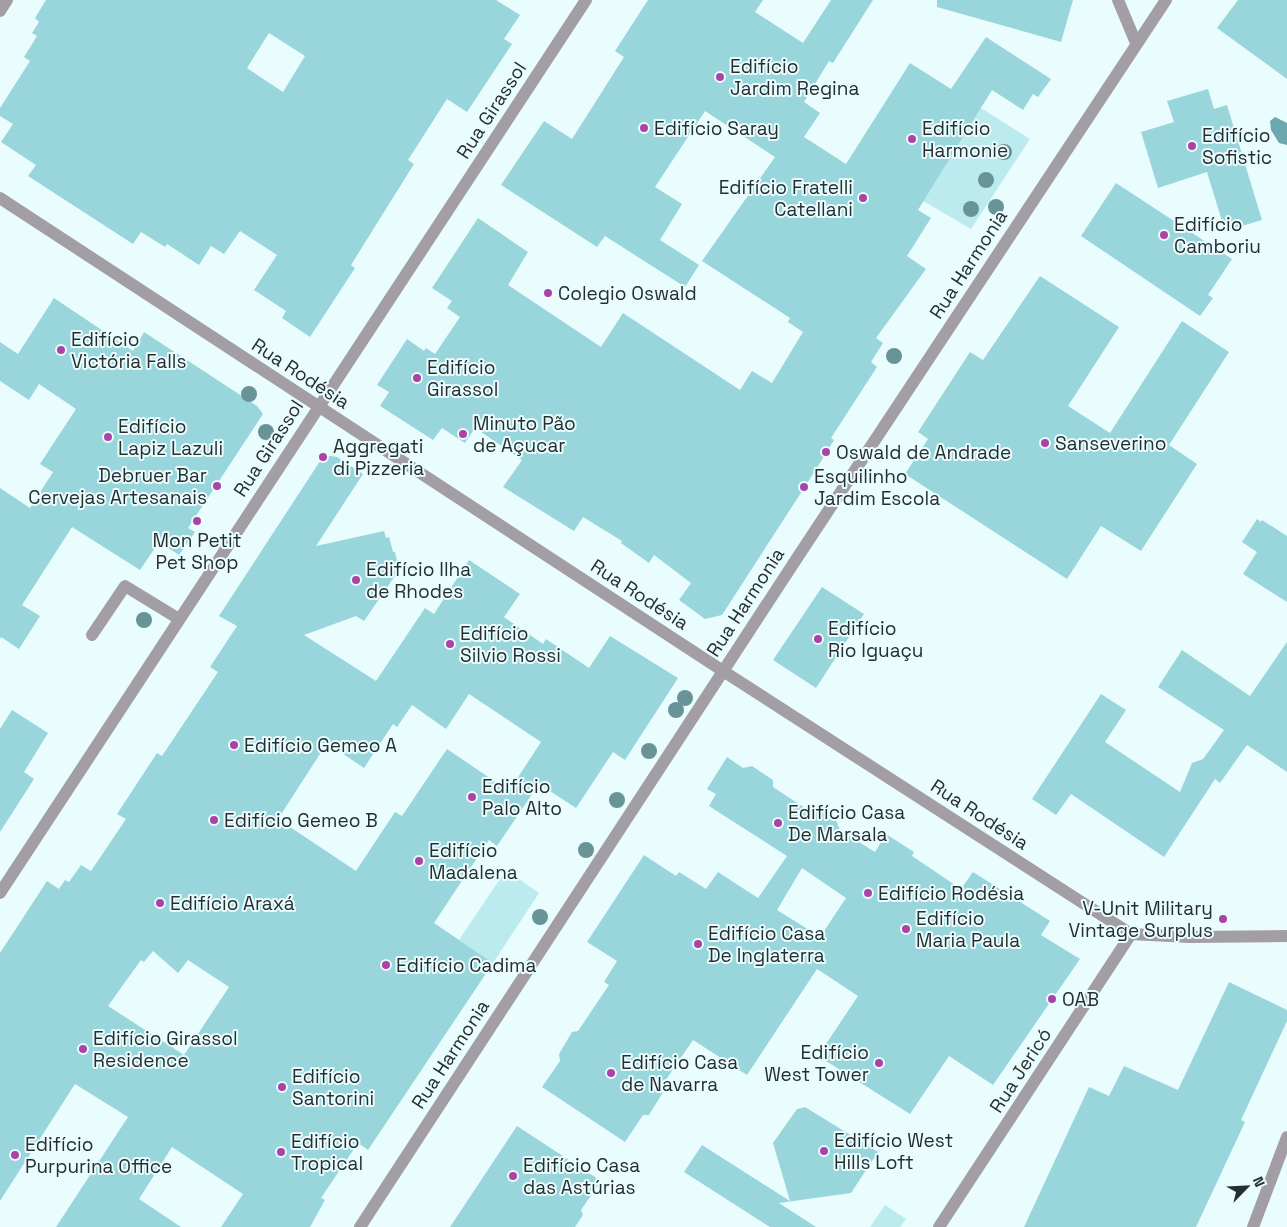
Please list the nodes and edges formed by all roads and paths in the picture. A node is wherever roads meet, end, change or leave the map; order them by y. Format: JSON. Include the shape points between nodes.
{"nodes":[{"id":1,"x":7,"y":0,"type":"edge"},
{"id":2,"x":586,"y":0,"type":"edge"},
{"id":3,"x":1118,"y":0,"type":"edge"},
{"id":4,"x":1166,"y":0,"type":"edge"},
{"id":5,"x":0,"y":11,"type":"edge"},
{"id":6,"x":1136,"y":43,"type":"junction"},
{"id":7,"x":0,"y":198,"type":"edge"},
{"id":8,"x":317,"y":406,"type":"junction"},
{"id":9,"x":179,"y":619,"type":"junction"},
{"id":10,"x":92,"y":635,"type":"dead end"},
{"id":11,"x":723,"y":671,"type":"junction"},
{"id":12,"x":0,"y":893,"type":"edge"},
{"id":13,"x":1131,"y":934,"type":"junction"},
{"id":14,"x":1287,"y":936,"type":"edge"},
{"id":15,"x":1287,"y":1137,"type":"edge"},
{"id":16,"x":360,"y":1227,"type":"edge"},
{"id":17,"x":939,"y":1227,"type":"edge"},
{"id":18,"x":1253,"y":1227,"type":"edge"}],
"edges":[{"from":1,"to":5,"type":"street"},
{"from":2,"to":8,"type":"street","name":"Rua Girassol"},
{"from":3,"to":6,"type":"street"},
{"from":4,"to":6,"type":"street","name":"Rua Harmonia"},
{"from":6,"to":11,"type":"street","name":"Rua Harmonia"},
{"from":7,"to":8,"type":"street","name":"Rua Rodésia"},
{"from":8,"to":9,"type":"street","name":"Rua Girassol"},
{"from":8,"to":11,"type":"street","name":"Rua Rodésia"},
{"from":9,"to":10,"type":"street","via":[[125,586]]},
{"from":9,"to":12,"type":"street","name":"Rua Girassol"},
{"from":11,"to":13,"type":"street","name":"Rua Rodésia"},
{"from":11,"to":16,"type":"street","name":"Rua Harmonia"},
{"from":13,"to":14,"type":"street"},
{"from":13,"to":17,"type":"street","name":"Rua Jericó"},
{"from":15,"to":18,"type":"street"}]}
